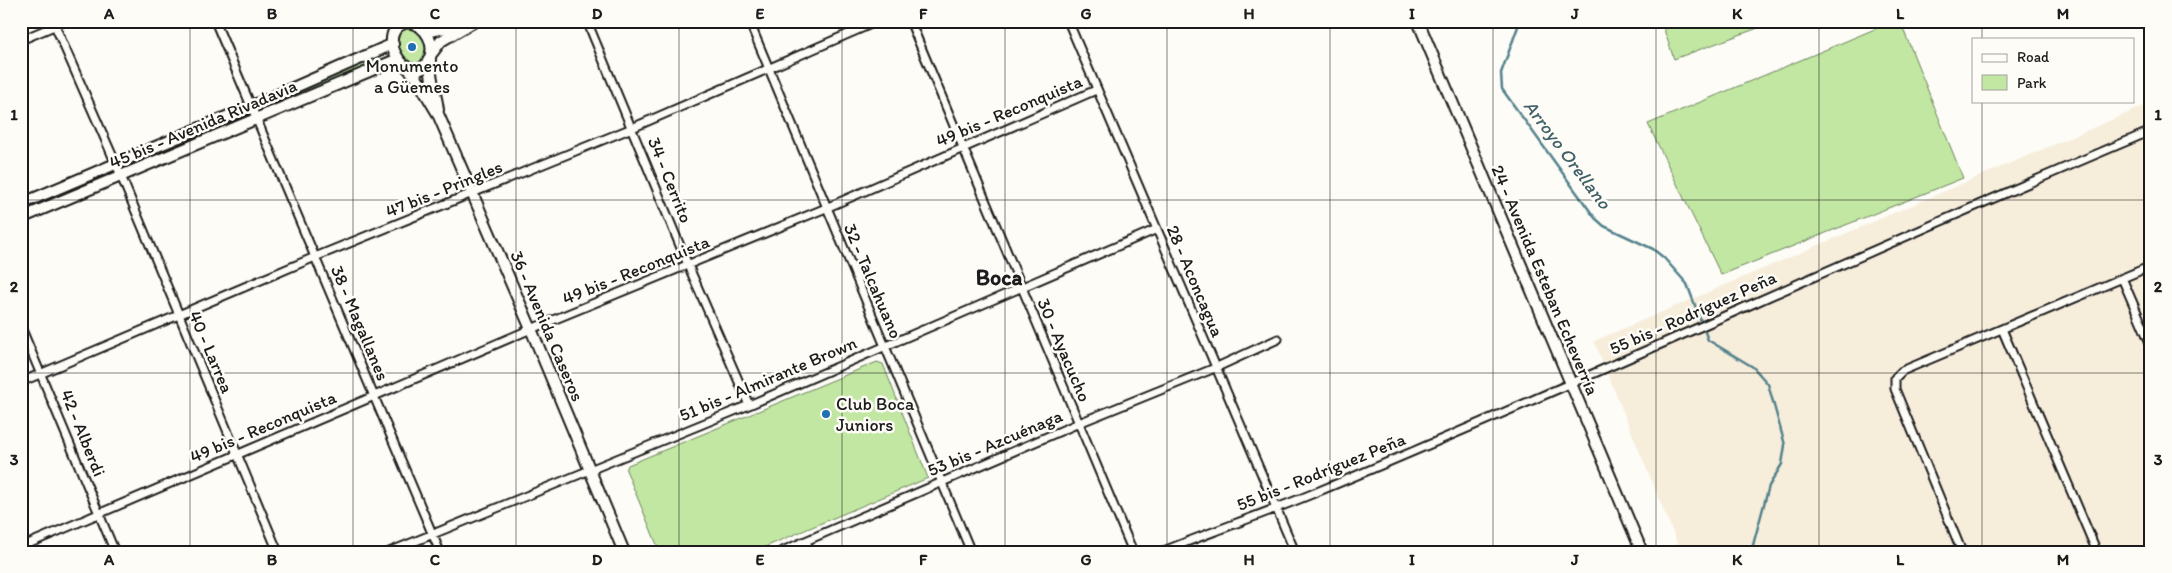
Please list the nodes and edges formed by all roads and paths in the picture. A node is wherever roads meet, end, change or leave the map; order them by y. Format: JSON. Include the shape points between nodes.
{"nodes":[{"id":1,"x":66,"y":21,"type":"edge"},
{"id":2,"x":215,"y":21,"type":"edge"},
{"id":3,"x":392,"y":21,"type":"edge"},
{"id":4,"x":469,"y":21,"type":"edge"},
{"id":5,"x":475,"y":21,"type":"edge"},
{"id":6,"x":587,"y":21,"type":"edge"},
{"id":7,"x":748,"y":21,"type":"edge"},
{"id":8,"x":878,"y":21,"type":"edge"},
{"id":9,"x":910,"y":21,"type":"edge"},
{"id":10,"x":1068,"y":21,"type":"edge"},
{"id":11,"x":1418,"y":21,"type":"edge"},
{"id":12,"x":54,"y":24,"type":"edge"},
{"id":13,"x":420,"y":26,"type":"edge"},
{"id":14,"x":394,"y":32,"type":"junction"},
{"id":15,"x":21,"y":40,"type":"edge"},
{"id":16,"x":393,"y":44,"type":"junction"},
{"id":17,"x":431,"y":54,"type":"junction"},
{"id":18,"x":398,"y":59,"type":"junction"},
{"id":19,"x":408,"y":68,"type":"junction"},
{"id":20,"x":769,"y":68,"type":"junction"},
{"id":21,"x":1096,"y":90,"type":"junction"},
{"id":22,"x":252,"y":106,"type":"junction"},
{"id":23,"x":438,"y":114,"type":"junction"},
{"id":24,"x":257,"y":118,"type":"junction"},
{"id":25,"x":632,"y":128,"type":"junction"},
{"id":26,"x":2151,"y":130,"type":"edge"},
{"id":27,"x":962,"y":147,"type":"junction"},
{"id":28,"x":116,"y":164,"type":"junction"},
{"id":29,"x":120,"y":177,"type":"junction"},
{"id":30,"x":473,"y":193,"type":"junction"},
{"id":31,"x":21,"y":204,"type":"edge"},
{"id":32,"x":826,"y":208,"type":"junction"},
{"id":33,"x":21,"y":218,"type":"edge"},
{"id":34,"x":1157,"y":229,"type":"junction"},
{"id":35,"x":316,"y":257,"type":"junction"},
{"id":36,"x":688,"y":265,"type":"junction"},
{"id":37,"x":2151,"y":266,"type":"edge"},
{"id":38,"x":2122,"y":278,"type":"junction"},
{"id":39,"x":1022,"y":287,"type":"junction"},
{"id":40,"x":180,"y":316,"type":"junction"},
{"id":41,"x":21,"y":327,"type":"edge"},
{"id":42,"x":531,"y":329,"type":"junction"},
{"id":43,"x":2002,"y":329,"type":"junction"},
{"id":44,"x":1278,"y":339,"type":"dead end"},
{"id":45,"x":885,"y":345,"type":"junction"},
{"id":46,"x":2151,"y":345,"type":"edge"},
{"id":47,"x":1215,"y":368,"type":"junction"},
{"id":48,"x":42,"y":373,"type":"junction"},
{"id":49,"x":21,"y":382,"type":"edge"},
{"id":50,"x":1570,"y":384,"type":"junction"},
{"id":51,"x":375,"y":396,"type":"junction"},
{"id":52,"x":749,"y":404,"type":"junction"},
{"id":53,"x":1079,"y":424,"type":"junction"},
{"id":54,"x":238,"y":453,"type":"junction"},
{"id":55,"x":589,"y":469,"type":"junction"},
{"id":56,"x":942,"y":483,"type":"junction"},
{"id":57,"x":1276,"y":507,"type":"junction"},
{"id":58,"x":99,"y":513,"type":"junction"},
{"id":59,"x":432,"y":533,"type":"junction"},
{"id":60,"x":806,"y":541,"type":"junction"},
{"id":61,"x":21,"y":547,"type":"edge"},
{"id":62,"x":116,"y":552,"type":"edge"},
{"id":63,"x":278,"y":552,"type":"edge"},
{"id":64,"x":389,"y":552,"type":"edge"},
{"id":65,"x":440,"y":552,"type":"edge"},
{"id":66,"x":624,"y":552,"type":"edge"},
{"id":67,"x":780,"y":552,"type":"edge"},
{"id":68,"x":810,"y":552,"type":"edge"},
{"id":69,"x":972,"y":552,"type":"edge"},
{"id":70,"x":1133,"y":552,"type":"edge"},
{"id":71,"x":1161,"y":552,"type":"edge"},
{"id":72,"x":1295,"y":552,"type":"edge"},
{"id":73,"x":1642,"y":552,"type":"edge"},
{"id":74,"x":1962,"y":552,"type":"edge"},
{"id":75,"x":2097,"y":552,"type":"edge"}],
"edges":[{"from":1,"to":12,"type":"street"},
{"from":2,"to":22,"type":"street","name":"38 - Magallanes"},
{"from":3,"to":14,"type":"main road"},
{"from":4,"to":13,"type":"main road","via":[[438,30]]},
{"from":5,"to":17,"type":"main road","via":[[441,41]]},
{"from":6,"to":25,"type":"street","name":"34 - Cerrito"},
{"from":7,"to":20,"type":"street","name":"32 - Talcahuano"},
{"from":8,"to":20,"type":"street","name":"47 bis - Pringles"},
{"from":9,"to":27,"type":"street","name":"30 - Ayacucho"},
{"from":10,"to":21,"type":"street","name":"28 - Aconcagua"},
{"from":11,"to":50,"type":"main road","name":"24 - Avenida Esteban Echeverría"},
{"from":12,"to":15,"type":"street"},
{"from":12,"to":28,"type":"street","name":"40 - Larrea"},
{"from":13,"to":14,"type":"main road","via":[[408,22]]},
{"from":13,"to":17,"type":"main road","via":[[432,44]]},
{"from":14,"to":16,"type":"main road"},
{"from":16,"to":18,"type":"main road"},
{"from":16,"to":22,"type":"main road","name":"45 bis - Avenida Rivadavia"},
{"from":17,"to":19,"type":"main road","via":[[421,69]]},
{"from":17,"to":23,"type":"main road","name":"36 - Avenida Caseros","via":[[431,78]]},
{"from":18,"to":19,"type":"main road"},
{"from":18,"to":24,"type":"main road","name":"45 bis - Avenida Rivadavia"},
{"from":19,"to":23,"type":"main road","name":"36 - Avenida Caseros"},
{"from":20,"to":25,"type":"street","name":"47 bis - Pringles"},
{"from":20,"to":32,"type":"street","name":"32 - Talcahuano"},
{"from":21,"to":27,"type":"street","name":"49 bis - Reconquista"},
{"from":21,"to":34,"type":"street","name":"28 - Aconcagua"},
{"from":22,"to":24,"type":"street","name":"38 - Magallanes"},
{"from":22,"to":28,"type":"main road","name":"45 bis - Avenida Rivadavia"},
{"from":23,"to":30,"type":"main road","name":"36 - Avenida Caseros"},
{"from":24,"to":29,"type":"main road","name":"45 bis - Avenida Rivadavia"},
{"from":24,"to":35,"type":"street","name":"38 - Magallanes"},
{"from":25,"to":30,"type":"street","name":"47 bis - Pringles"},
{"from":25,"to":36,"type":"street","name":"34 - Cerrito"},
{"from":26,"to":50,"type":"street","name":"55 bis - Rodríguez Peña"},
{"from":27,"to":32,"type":"street","name":"49 bis - Reconquista"},
{"from":27,"to":39,"type":"street","name":"30 - Ayacucho"},
{"from":28,"to":29,"type":"street","name":"40 - Larrea"},
{"from":28,"to":31,"type":"main road","name":"45 bis - Avenida Rivadavia"},
{"from":29,"to":33,"type":"main road","name":"45 bis - Avenida Rivadavia"},
{"from":29,"to":40,"type":"street","name":"40 - Larrea"},
{"from":30,"to":35,"type":"street","name":"47 bis - Pringles"},
{"from":30,"to":42,"type":"main road","name":"36 - Avenida Caseros"},
{"from":32,"to":36,"type":"street","name":"49 bis - Reconquista"},
{"from":32,"to":45,"type":"street","name":"32 - Talcahuano"},
{"from":34,"to":39,"type":"street","name":"51 bis - Almirante Brown"},
{"from":34,"to":47,"type":"street","name":"28 - Aconcagua"},
{"from":35,"to":40,"type":"street","name":"47 bis - Pringles"},
{"from":35,"to":51,"type":"street","name":"38 - Magallanes"},
{"from":36,"to":42,"type":"street","name":"49 bis - Reconquista"},
{"from":36,"to":52,"type":"street","name":"34 - Cerrito"},
{"from":37,"to":38,"type":"street"},
{"from":38,"to":43,"type":"street"},
{"from":38,"to":46,"type":"street"},
{"from":39,"to":45,"type":"street","name":"51 bis - Almirante Brown"},
{"from":39,"to":53,"type":"street","name":"30 - Ayacucho"},
{"from":40,"to":48,"type":"street","name":"47 bis - Pringles"},
{"from":40,"to":54,"type":"street","name":"40 - Larrea"},
{"from":41,"to":48,"type":"street","name":"42 - Alberdi"},
{"from":42,"to":51,"type":"street","name":"49 bis - Reconquista"},
{"from":42,"to":55,"type":"main road","name":"36 - Avenida Caseros"},
{"from":43,"to":74,"type":"street","via":[[1902,371],[1895,378],[1896,389]]},
{"from":43,"to":75,"type":"street"},
{"from":44,"to":47,"type":"street","name":"53 bis - Azcuénaga"},
{"from":45,"to":52,"type":"street","name":"51 bis - Almirante Brown"},
{"from":45,"to":56,"type":"street","name":"32 - Talcahuano"},
{"from":47,"to":53,"type":"street","name":"53 bis - Azcuénaga"},
{"from":47,"to":57,"type":"street","name":"28 - Aconcagua"},
{"from":48,"to":49,"type":"street","name":"47 bis - Pringles"},
{"from":48,"to":58,"type":"street","name":"42 - Alberdi"},
{"from":50,"to":57,"type":"street","name":"55 bis - Rodríguez Peña"},
{"from":50,"to":73,"type":"main road","name":"24 - Avenida Esteban Echeverría"},
{"from":51,"to":54,"type":"street","name":"49 bis - Reconquista"},
{"from":51,"to":59,"type":"street","name":"38 - Magallanes"},
{"from":52,"to":55,"type":"street","name":"51 bis - Almirante Brown"},
{"from":53,"to":56,"type":"street","name":"53 bis - Azcuénaga"},
{"from":53,"to":70,"type":"street","name":"30 - Ayacucho"},
{"from":54,"to":58,"type":"street","name":"49 bis - Reconquista"},
{"from":54,"to":63,"type":"street","name":"40 - Larrea"},
{"from":55,"to":59,"type":"street","name":"51 bis - Almirante Brown"},
{"from":55,"to":66,"type":"main road","name":"36 - Avenida Caseros"},
{"from":56,"to":60,"type":"street","name":"53 bis - Azcuénaga"},
{"from":56,"to":69,"type":"street","name":"32 - Talcahuano"},
{"from":57,"to":71,"type":"street","name":"55 bis - Rodríguez Peña"},
{"from":57,"to":72,"type":"street","name":"28 - Aconcagua"},
{"from":58,"to":61,"type":"street","name":"49 bis - Reconquista"},
{"from":58,"to":62,"type":"street","name":"42 - Alberdi"},
{"from":59,"to":64,"type":"street","name":"51 bis - Almirante Brown"},
{"from":59,"to":65,"type":"street","name":"38 - Magallanes"},
{"from":60,"to":67,"type":"street","name":"53 bis - Azcuénaga"},
{"from":60,"to":68,"type":"street"}]}
